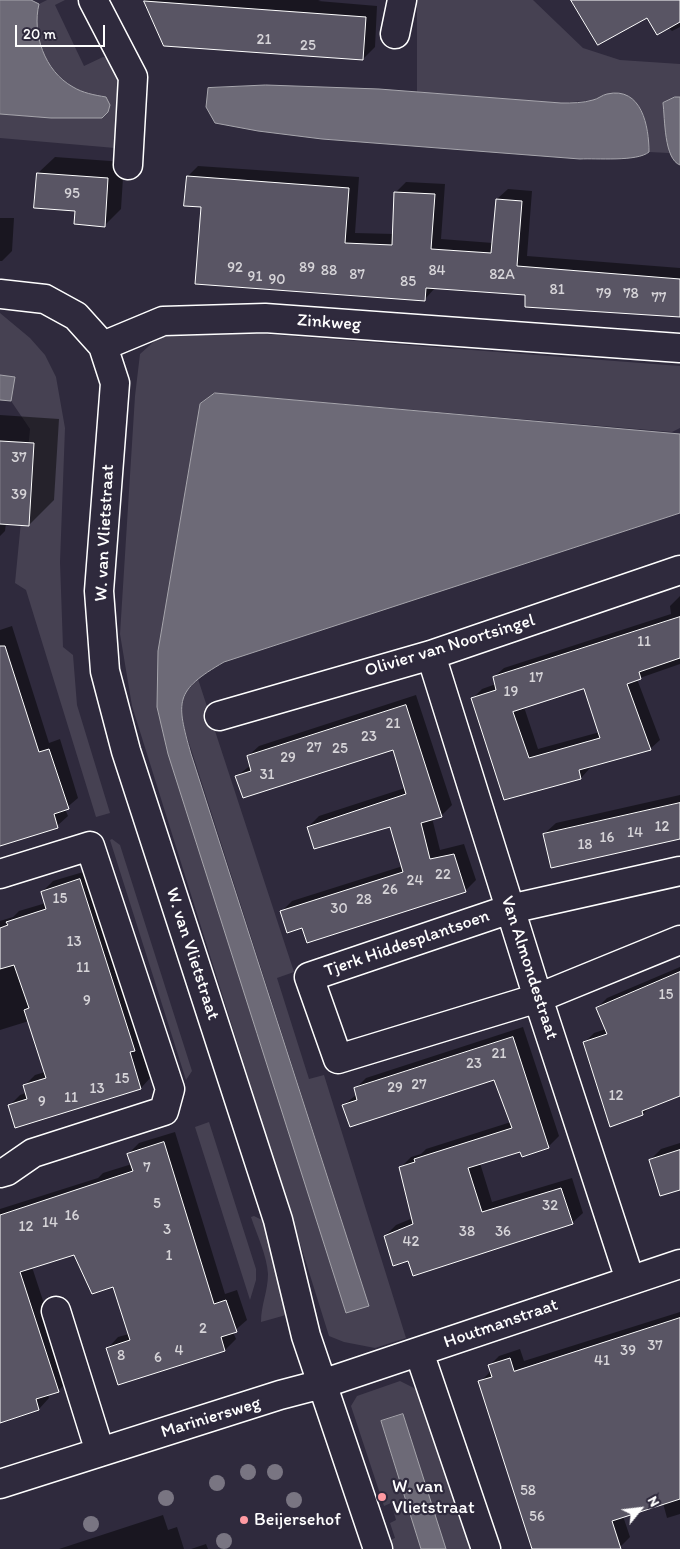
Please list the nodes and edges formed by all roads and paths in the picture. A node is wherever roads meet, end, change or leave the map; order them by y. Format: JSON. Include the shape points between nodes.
{"nodes":[{"id":1,"x":93,"y":0,"type":"edge"},
{"id":2,"x":402,"y":0,"type":"edge"},
{"id":3,"x":395,"y":34,"type":"dead end"},
{"id":4,"x":128,"y":165,"type":"dead end"},
{"id":5,"x":0,"y":294,"type":"edge"},
{"id":6,"x":103,"y":346,"type":"junction"},
{"id":7,"x":680,"y":348,"type":"edge"},
{"id":8,"x":680,"y":570,"type":"edge"},
{"id":9,"x":431,"y":655,"type":"junction"},
{"id":10,"x":219,"y":716,"type":"dead end"},
{"id":11,"x":680,"y":871,"type":"edge"},
{"id":12,"x":0,"y":874,"type":"edge"},
{"id":13,"x":510,"y":909,"type":"junction"},
{"id":14,"x":680,"y":940,"type":"edge"},
{"id":15,"x":538,"y":998,"type":"junction"},
{"id":16,"x":2,"y":1164,"type":"edge"},
{"id":17,"x":680,"y":1264,"type":"edge"},
{"id":18,"x":630,"y":1280,"type":"junction"},
{"id":19,"x":56,"y":1311,"type":"dead end"},
{"id":20,"x":419,"y":1352,"type":"junction"},
{"id":21,"x":322,"y":1384,"type":"junction"},
{"id":22,"x":100,"y":1452,"type":"junction"},
{"id":23,"x":0,"y":1484,"type":"edge"},
{"id":24,"x":378,"y":1549,"type":"edge"},
{"id":25,"x":486,"y":1549,"type":"edge"}],
"edges":[{"from":1,"to":4,"type":"street","via":[[133,77]]},
{"from":2,"to":3,"type":"street"},
{"from":5,"to":6,"type":"street","via":[[45,300],[76,316]]},
{"from":6,"to":7,"type":"street","name":"Zinkweg","via":[[163,322],[265,318]]},
{"from":6,"to":21,"type":"street","name":"W. van Vlietstraat","via":[[114,383],[99,591],[105,671],[126,751],[278,1220],[306,1336]]},
{"from":8,"to":9,"type":"street","name":"Olivier van Noortsingel"},
{"from":9,"to":10,"type":"street","name":"Olivier van Noortsingel"},
{"from":9,"to":13,"type":"street","name":"Van Almondestraat"},
{"from":11,"to":13,"type":"street","name":"Tjerk Hiddesplantsoen"},
{"from":12,"to":16,"type":"street","via":[[90,846],[170,1089],[164,1111]]},
{"from":13,"to":15,"type":"street","name":"Van Almondestraat"},
{"from":13,"to":15,"type":"street","name":"Tjerk Hiddesplantsoen","via":[[309,977],[338,1059]]},
{"from":14,"to":15,"type":"street","name":"Tjerk Hiddesplantsoen"},
{"from":15,"to":18,"type":"street","name":"Van Almondestraat"},
{"from":17,"to":18,"type":"street","name":"Houtmanstraat"},
{"from":18,"to":20,"type":"street","name":"Houtmanstraat"},
{"from":19,"to":22,"type":"street"},
{"from":20,"to":21,"type":"street","name":"Houtmanstraat"},
{"from":20,"to":25,"type":"street"},
{"from":21,"to":22,"type":"street","name":"Mariniersweg"},
{"from":21,"to":24,"type":"street","name":"W. van Vlietstraat"},
{"from":22,"to":23,"type":"street","name":"Mariniersweg"}]}
